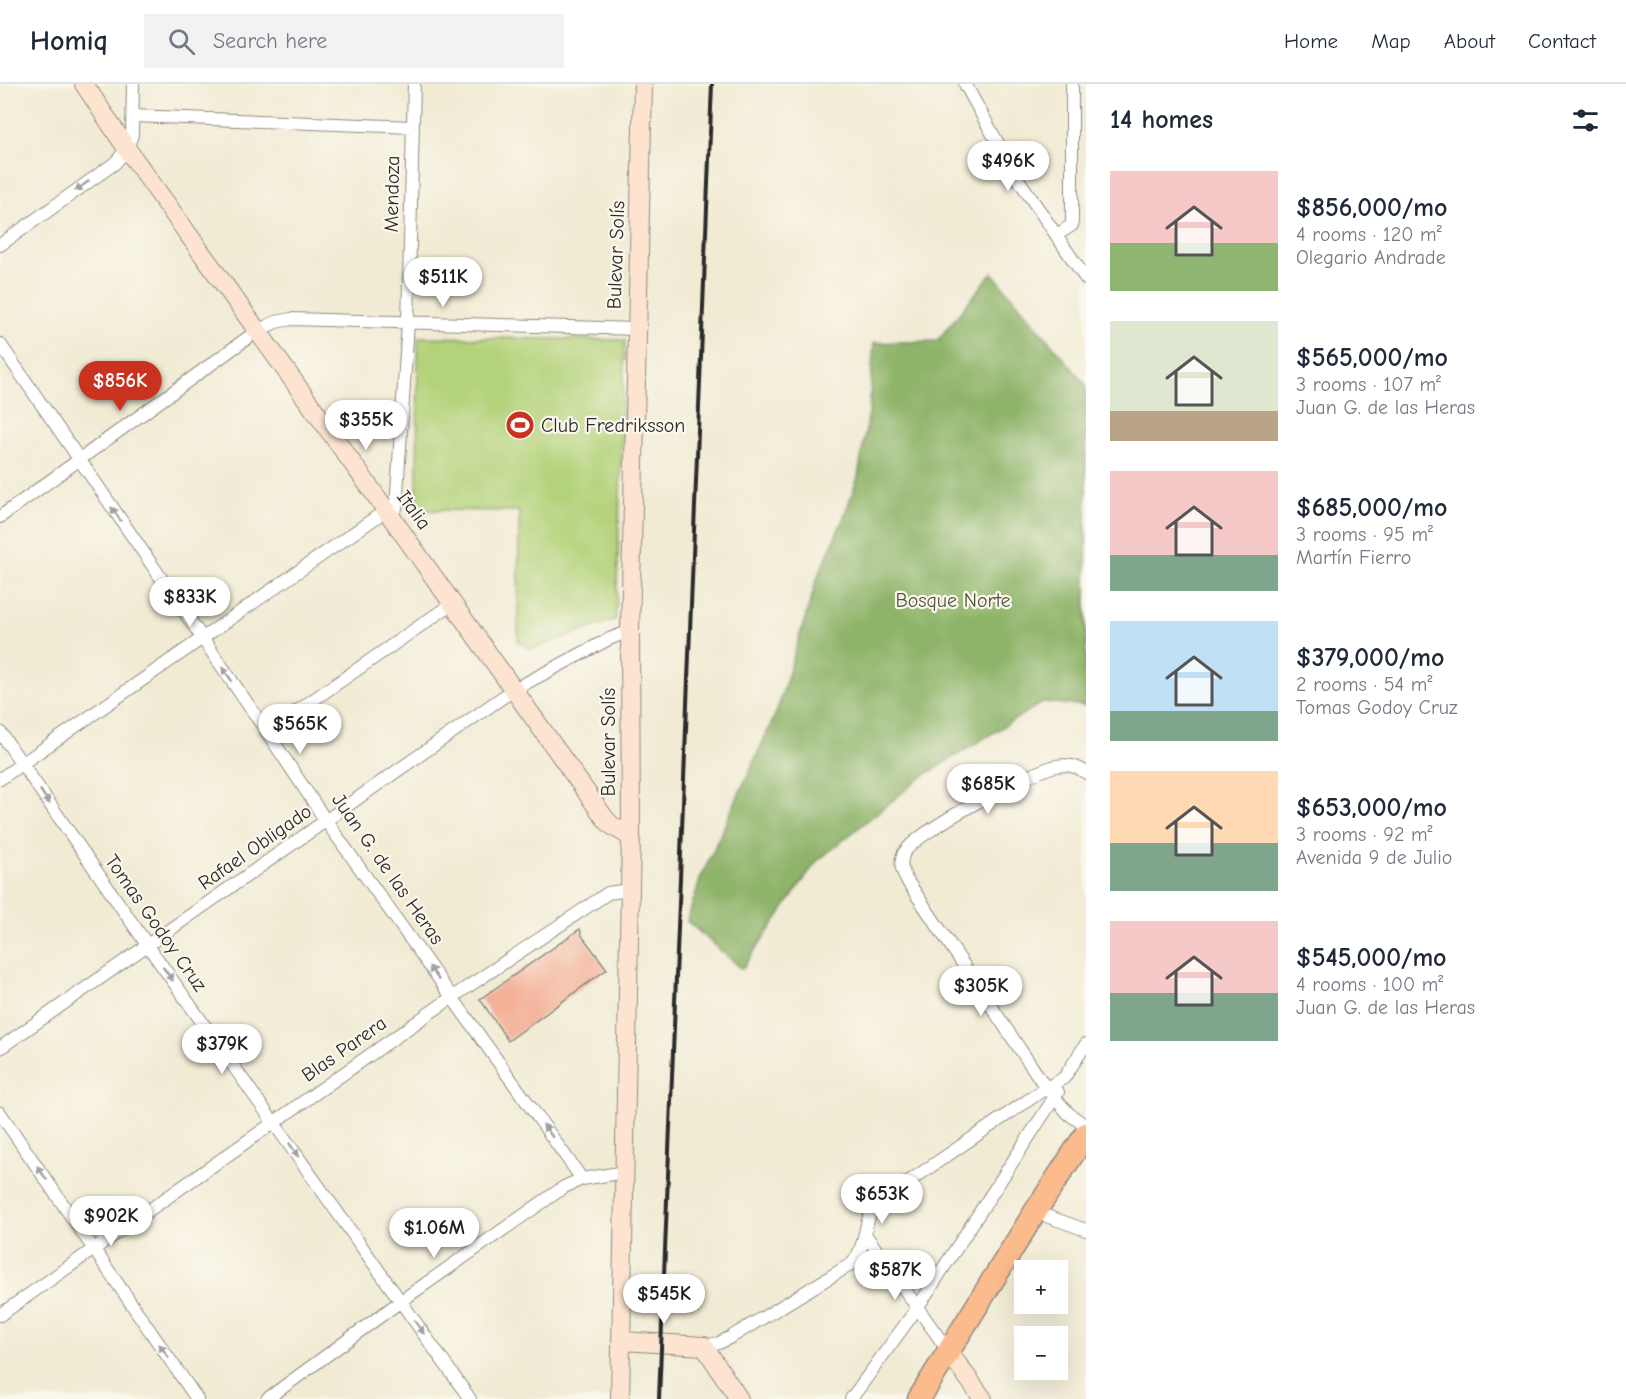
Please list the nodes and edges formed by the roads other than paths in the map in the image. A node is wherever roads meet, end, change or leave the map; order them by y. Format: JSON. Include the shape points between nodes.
{"nodes":[{"id":1,"x":84,"y":84,"type":"edge"},
{"id":2,"x":134,"y":84,"type":"edge"},
{"id":3,"x":414,"y":84,"type":"edge"},
{"id":4,"x":643,"y":84,"type":"edge"},
{"id":5,"x":965,"y":84,"type":"edge"},
{"id":6,"x":1072,"y":84,"type":"edge"},
{"id":7,"x":133,"y":116,"type":"junction"},
{"id":8,"x":413,"y":127,"type":"junction"},
{"id":9,"x":127,"y":149,"type":"junction"},
{"id":10,"x":1072,"y":225,"type":"junction"},
{"id":11,"x":1086,"y":226,"type":"edge"},
{"id":12,"x":1057,"y":235,"type":"junction"},
{"id":13,"x":0,"y":245,"type":"edge"},
{"id":14,"x":1086,"y":279,"type":"edge"},
{"id":15,"x":408,"y":322,"type":"junction"},
{"id":16,"x":637,"y":329,"type":"junction"},
{"id":17,"x":257,"y":331,"type":"junction"},
{"id":18,"x":0,"y":344,"type":"edge"},
{"id":19,"x":79,"y":460,"type":"junction"},
{"id":20,"x":393,"y":511,"type":"junction"},
{"id":21,"x":0,"y":517,"type":"edge"},
{"id":22,"x":453,"y":603,"type":"junction"},
{"id":23,"x":630,"y":631,"type":"junction"},
{"id":24,"x":202,"y":638,"type":"junction"},
{"id":25,"x":513,"y":690,"type":"junction"},
{"id":26,"x":0,"y":732,"type":"edge"},
{"id":27,"x":267,"y":732,"type":"junction"},
{"id":28,"x":22,"y":764,"type":"junction"},
{"id":29,"x":1086,"y":773,"type":"edge"},
{"id":30,"x":0,"y":779,"type":"edge"},
{"id":31,"x":326,"y":821,"type":"junction"},
{"id":32,"x":631,"y":837,"type":"junction"},
{"id":33,"x":630,"y":890,"type":"junction"},
{"id":34,"x":148,"y":946,"type":"junction"},
{"id":35,"x":452,"y":998,"type":"junction"},
{"id":36,"x":1086,"y":1044,"type":"edge"},
{"id":37,"x":0,"y":1048,"type":"edge"},
{"id":38,"x":1064,"y":1078,"type":"junction"},
{"id":39,"x":1046,"y":1088,"type":"junction"},
{"id":40,"x":1055,"y":1099,"type":"junction"},
{"id":41,"x":0,"y":1113,"type":"edge"},
{"id":42,"x":274,"y":1121,"type":"junction"},
{"id":43,"x":1086,"y":1126,"type":"edge"},
{"id":44,"x":1086,"y":1134,"type":"edge"},
{"id":45,"x":625,"y":1172,"type":"junction"},
{"id":46,"x":582,"y":1179,"type":"junction"},
{"id":47,"x":1035,"y":1212,"type":"junction"},
{"id":48,"x":1086,"y":1230,"type":"edge"},
{"id":49,"x":865,"y":1234,"type":"junction"},
{"id":50,"x":94,"y":1249,"type":"junction"},
{"id":51,"x":400,"y":1301,"type":"junction"},
{"id":52,"x":918,"y":1307,"type":"junction"},
{"id":53,"x":0,"y":1315,"type":"edge"},
{"id":54,"x":622,"y":1341,"type":"junction"},
{"id":55,"x":704,"y":1346,"type":"junction"},
{"id":56,"x":949,"y":1352,"type":"junction"},
{"id":57,"x":197,"y":1399,"type":"edge"},
{"id":58,"x":267,"y":1399,"type":"edge"},
{"id":59,"x":470,"y":1399,"type":"edge"},
{"id":60,"x":620,"y":1399,"type":"edge"},
{"id":61,"x":739,"y":1399,"type":"edge"},
{"id":62,"x":851,"y":1399,"type":"edge"},
{"id":63,"x":919,"y":1399,"type":"edge"},
{"id":64,"x":983,"y":1399,"type":"edge"}],
"edges":[{"from":1,"to":9,"type":"street","name":"Italia"},
{"from":2,"to":7,"type":"street"},
{"from":3,"to":8,"type":"street","name":"Mendoza"},
{"from":4,"to":16,"type":"street","name":"Bulevar Solís"},
{"from":5,"to":12,"type":"street","via":[[1016,176]]},
{"from":6,"to":10,"type":"street"},
{"from":7,"to":8,"type":"street"},
{"from":7,"to":9,"type":"street"},
{"from":8,"to":15,"type":"street","name":"Mendoza"},
{"from":9,"to":13,"type":"street","one_way":true,"via":[[115,163]]},
{"from":9,"to":17,"type":"street","name":"Italia"},
{"from":10,"to":11,"type":"street"},
{"from":10,"to":12,"type":"street"},
{"from":12,"to":14,"type":"street"},
{"from":15,"to":16,"type":"street"},
{"from":15,"to":17,"type":"street","via":[[291,319]]},
{"from":15,"to":20,"type":"street","name":"Mendoza"},
{"from":16,"to":23,"type":"street","name":"Bulevar Solís"},
{"from":17,"to":19,"type":"street"},
{"from":17,"to":20,"type":"street","name":"Italia"},
{"from":18,"to":19,"type":"street","name":"Juan G. de las Heras"},
{"from":19,"to":21,"type":"street"},
{"from":24,"to":19,"type":"street","name":"Juan G. de las Heras","one_way":true},
{"from":20,"to":22,"type":"street","name":"Italia"},
{"from":20,"to":24,"type":"street"},
{"from":22,"to":25,"type":"street","name":"Italia"},
{"from":22,"to":27,"type":"street"},
{"from":23,"to":25,"type":"street","name":"Rafael Obligado"},
{"from":23,"to":32,"type":"street","name":"Bulevar Solís"},
{"from":27,"to":24,"type":"street","name":"Juan G. de las Heras","one_way":true},
{"from":24,"to":28,"type":"street"},
{"from":25,"to":31,"type":"street","name":"Rafael Obligado"},
{"from":25,"to":32,"type":"street","name":"Italia","via":[[604,817]]},
{"from":26,"to":28,"type":"street","name":"Tomas Godoy Cruz"},
{"from":27,"to":31,"type":"street","name":"Juan G. de las Heras"},
{"from":28,"to":30,"type":"street"},
{"from":28,"to":34,"type":"street","name":"Tomas Godoy Cruz","one_way":true},
{"from":29,"to":39,"type":"street","via":[[1071,766],[1056,766],[1004,788],[916,840],[901,862],[906,879]]},
{"from":31,"to":34,"type":"street","name":"Rafael Obligado"},
{"from":35,"to":31,"type":"street","name":"Juan G. de las Heras","one_way":true},
{"from":32,"to":33,"type":"street","name":"Bulevar Solís"},
{"from":33,"to":35,"type":"street","name":"Blas Parera","via":[[608,893]]},
{"from":33,"to":45,"type":"street","name":"Bulevar Solís"},
{"from":34,"to":37,"type":"street","name":"Rafael Obligado"},
{"from":34,"to":42,"type":"street","name":"Tomas Godoy Cruz","one_way":true},
{"from":35,"to":42,"type":"street","name":"Blas Parera"},
{"from":46,"to":35,"type":"street","name":"Juan G. de las Heras","one_way":true},
{"from":36,"to":38,"type":"street"},
{"from":38,"to":39,"type":"street"},
{"from":38,"to":40,"type":"street"},
{"from":39,"to":40,"type":"street"},
{"from":39,"to":49,"type":"street","via":[[873,1206]]},
{"from":40,"to":43,"type":"street"},
{"from":40,"to":52,"type":"street"},
{"from":50,"to":41,"type":"street","one_way":true},
{"from":42,"to":50,"type":"street","name":"Blas Parera"},
{"from":42,"to":51,"type":"street","name":"Tomas Godoy Cruz","one_way":true},
{"from":44,"to":47,"type":"highway"},
{"from":45,"to":46,"type":"street"},
{"from":45,"to":54,"type":"street","name":"Bulevar Solís"},
{"from":46,"to":51,"type":"street","via":[[564,1187]]},
{"from":47,"to":48,"type":"street"},
{"from":47,"to":56,"type":"highway"},
{"from":49,"to":52,"type":"street"},
{"from":49,"to":55,"type":"street","via":[[853,1263],[731,1337]]},
{"from":50,"to":53,"type":"street","name":"Blas Parera"},
{"from":57,"to":50,"type":"street","one_way":true},
{"from":51,"to":58,"type":"street"},
{"from":51,"to":59,"type":"street","name":"Tomas Godoy Cruz","one_way":true},
{"from":52,"to":56,"type":"street"},
{"from":52,"to":62,"type":"street"},
{"from":54,"to":55,"type":"street"},
{"from":54,"to":60,"type":"street","name":"Bulevar Solís"},
{"from":55,"to":61,"type":"street"},
{"from":56,"to":63,"type":"highway"},
{"from":56,"to":64,"type":"street"}]}
